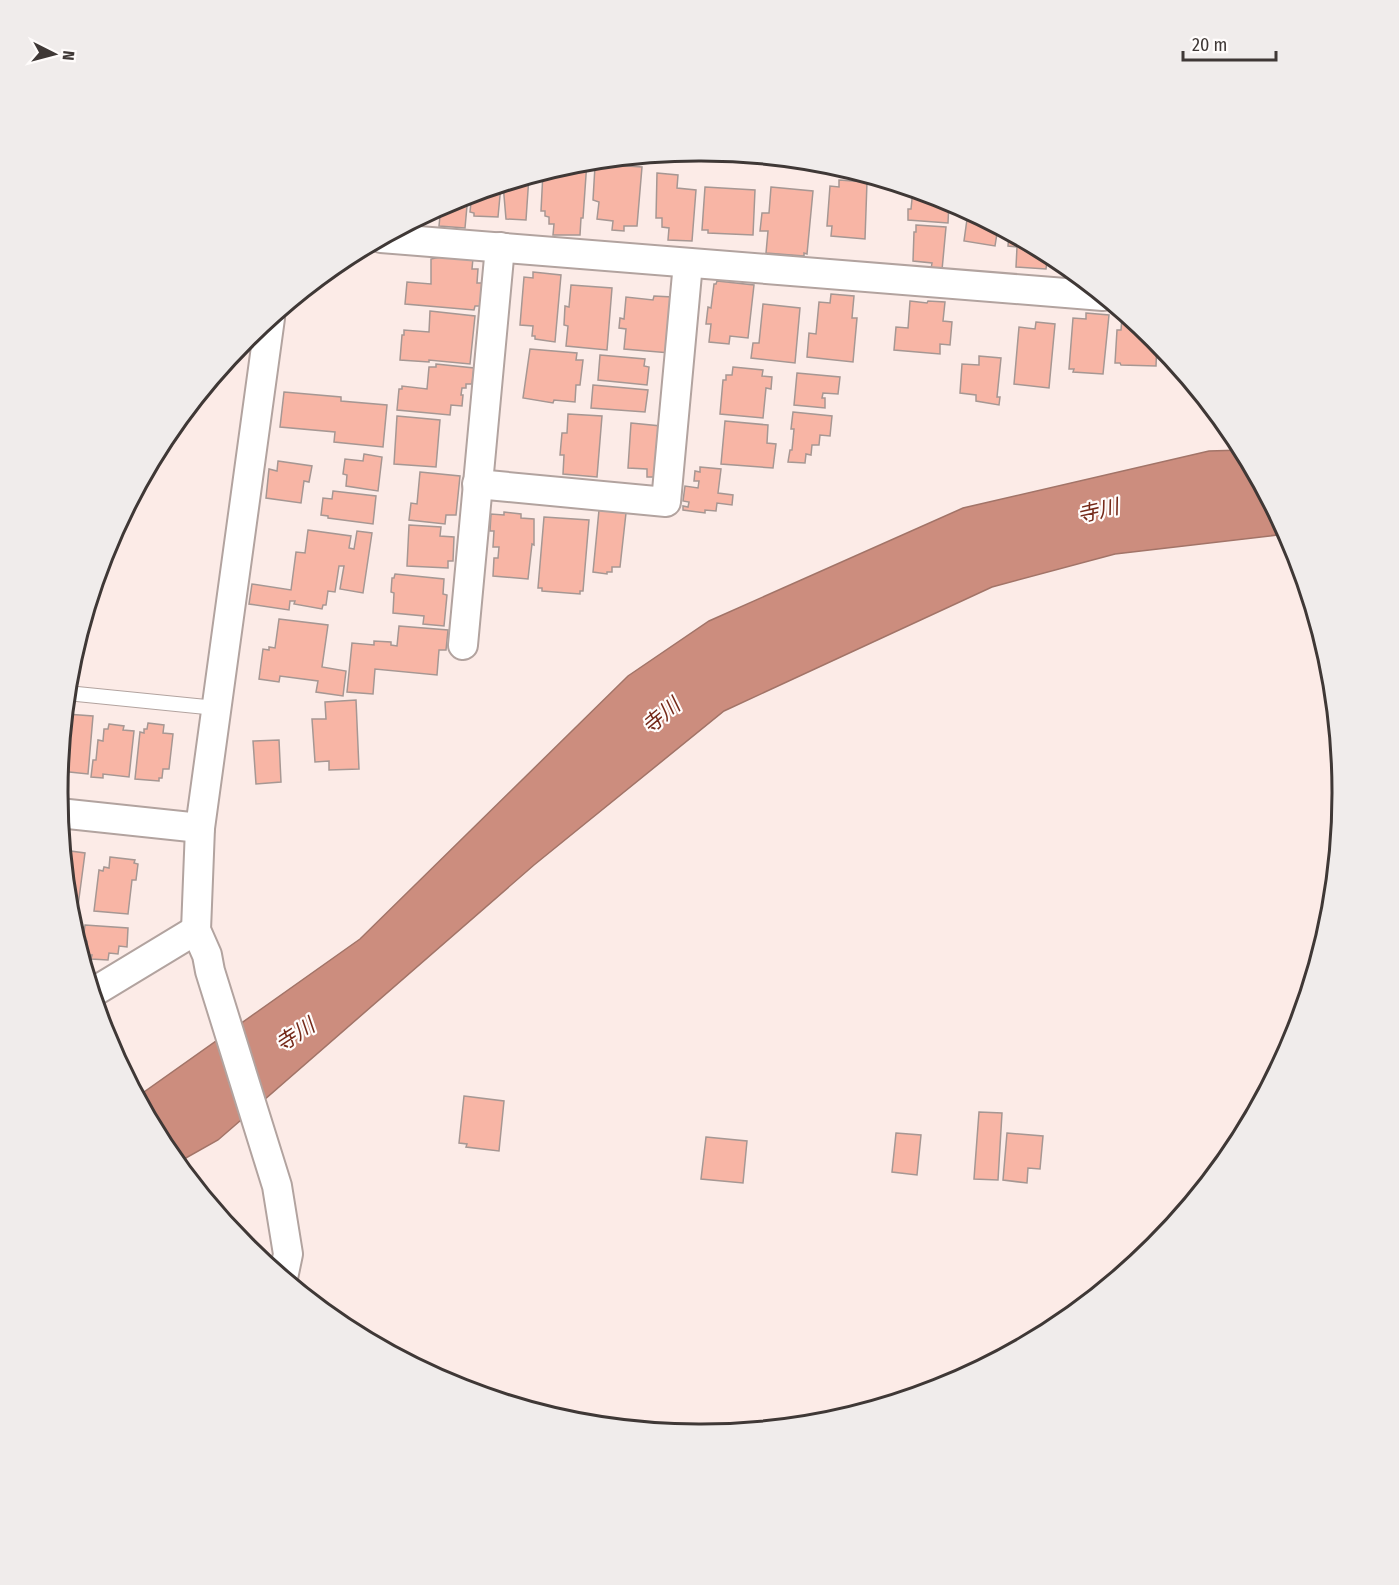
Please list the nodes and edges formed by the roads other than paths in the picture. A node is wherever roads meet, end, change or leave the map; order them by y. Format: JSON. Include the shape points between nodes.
{"nodes":[{"id":1,"x":395,"y":239,"type":"edge"},
{"id":2,"x":500,"y":247,"type":"junction"},
{"id":3,"x":688,"y":263,"type":"junction"},
{"id":4,"x":1089,"y":295,"type":"edge"},
{"id":5,"x":268,"y":331,"type":"edge"},
{"id":6,"x":477,"y":484,"type":"junction"},
{"id":7,"x":463,"y":645,"type":"dead end"},
{"id":8,"x":76,"y":694,"type":"edge"},
{"id":9,"x":216,"y":708,"type":"junction"},
{"id":10,"x":69,"y":814,"type":"edge"},
{"id":11,"x":200,"y":828,"type":"junction"},
{"id":12,"x":196,"y":930,"type":"junction"},
{"id":13,"x":99,"y":989,"type":"edge"},
{"id":14,"x":285,"y":1269,"type":"edge"}],
"edges":[{"from":1,"to":2,"type":"street"},
{"from":2,"to":3,"type":"street"},
{"from":2,"to":6,"type":"street"},
{"from":3,"to":4,"type":"street"},
{"from":3,"to":6,"type":"street","via":[[666,502]]},
{"from":5,"to":9,"type":"street"},
{"from":6,"to":7,"type":"street"},
{"from":8,"to":9,"type":"lane"},
{"from":9,"to":11,"type":"street"},
{"from":10,"to":11,"type":"street"},
{"from":11,"to":12,"type":"street"},
{"from":12,"to":13,"type":"street"},
{"from":12,"to":14,"type":"street","via":[[272,1166],[288,1254]]}]}
